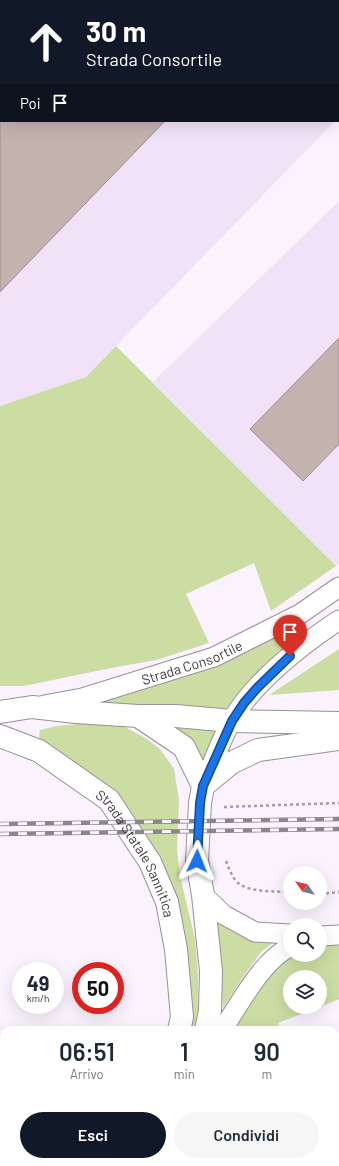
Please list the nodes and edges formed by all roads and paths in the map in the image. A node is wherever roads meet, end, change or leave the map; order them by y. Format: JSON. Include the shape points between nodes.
{"nodes":[{"id":1,"x":339,"y":587,"type":"edge"},
{"id":2,"x":339,"y":620,"type":"edge"},
{"id":3,"x":32,"y":707,"type":"junction"},
{"id":4,"x":0,"y":712,"type":"edge"},
{"id":5,"x":138,"y":716,"type":"junction"},
{"id":6,"x":232,"y":721,"type":"junction"},
{"id":7,"x":339,"y":723,"type":"edge"},
{"id":8,"x":0,"y":736,"type":"edge"},
{"id":9,"x":339,"y":739,"type":"edge"},
{"id":10,"x":203,"y":786,"type":"junction"},
{"id":11,"x":339,"y":803,"type":"edge"},
{"id":12,"x":224,"y":807,"type":"dead end"},
{"id":13,"x":226,"y":861,"type":"dead end"},
{"id":14,"x":283,"y":891,"type":"edge"},
{"id":15,"x":339,"y":892,"type":"edge"},
{"id":16,"x":327,"y":893,"type":"edge"},
{"id":17,"x":203,"y":895,"type":"junction"},
{"id":18,"x":283,"y":934,"type":"edge"},
{"id":19,"x":339,"y":935,"type":"edge"},
{"id":20,"x":327,"y":936,"type":"edge"},
{"id":21,"x":283,"y":950,"type":"edge"},
{"id":22,"x":180,"y":1026,"type":"edge"},
{"id":23,"x":207,"y":1026,"type":"edge"},
{"id":24,"x":225,"y":1026,"type":"edge"}],
"edges":[{"from":1,"to":3,"type":"street","name":"Strada Consortile","via":[[300,614],[214,657],[82,698]]},
{"from":2,"to":6,"type":"street","via":[[290,656],[257,688]]},
{"from":3,"to":4,"type":"main road"},
{"from":3,"to":5,"type":"main road"},
{"from":5,"to":6,"type":"main road","via":[[176,716]]},
{"from":5,"to":10,"type":"main road","via":[[184,747]]},
{"from":6,"to":7,"type":"main road"},
{"from":6,"to":10,"type":"street"},
{"from":8,"to":22,"type":"main road","name":"Strada Statale Sannitica","via":[[39,750],[109,800],[150,862],[167,902],[176,949],[182,1017]]},
{"from":9,"to":10,"type":"main road","via":[[258,750],[231,763]]},
{"from":10,"to":17,"type":"main road","via":[[197,861]]},
{"from":11,"to":12,"type":"path"},
{"from":13,"to":14,"type":"path","via":[[231,873],[244,886]]},
{"from":15,"to":16,"type":"path"},
{"from":17,"to":18,"type":"street","via":[[224,915],[255,932]]},
{"from":17,"to":23,"type":"main road","via":[[211,971],[210,1011]]},
{"from":19,"to":20,"type":"street"},
{"from":21,"to":24,"type":"street","via":[[262,970]]}]}
